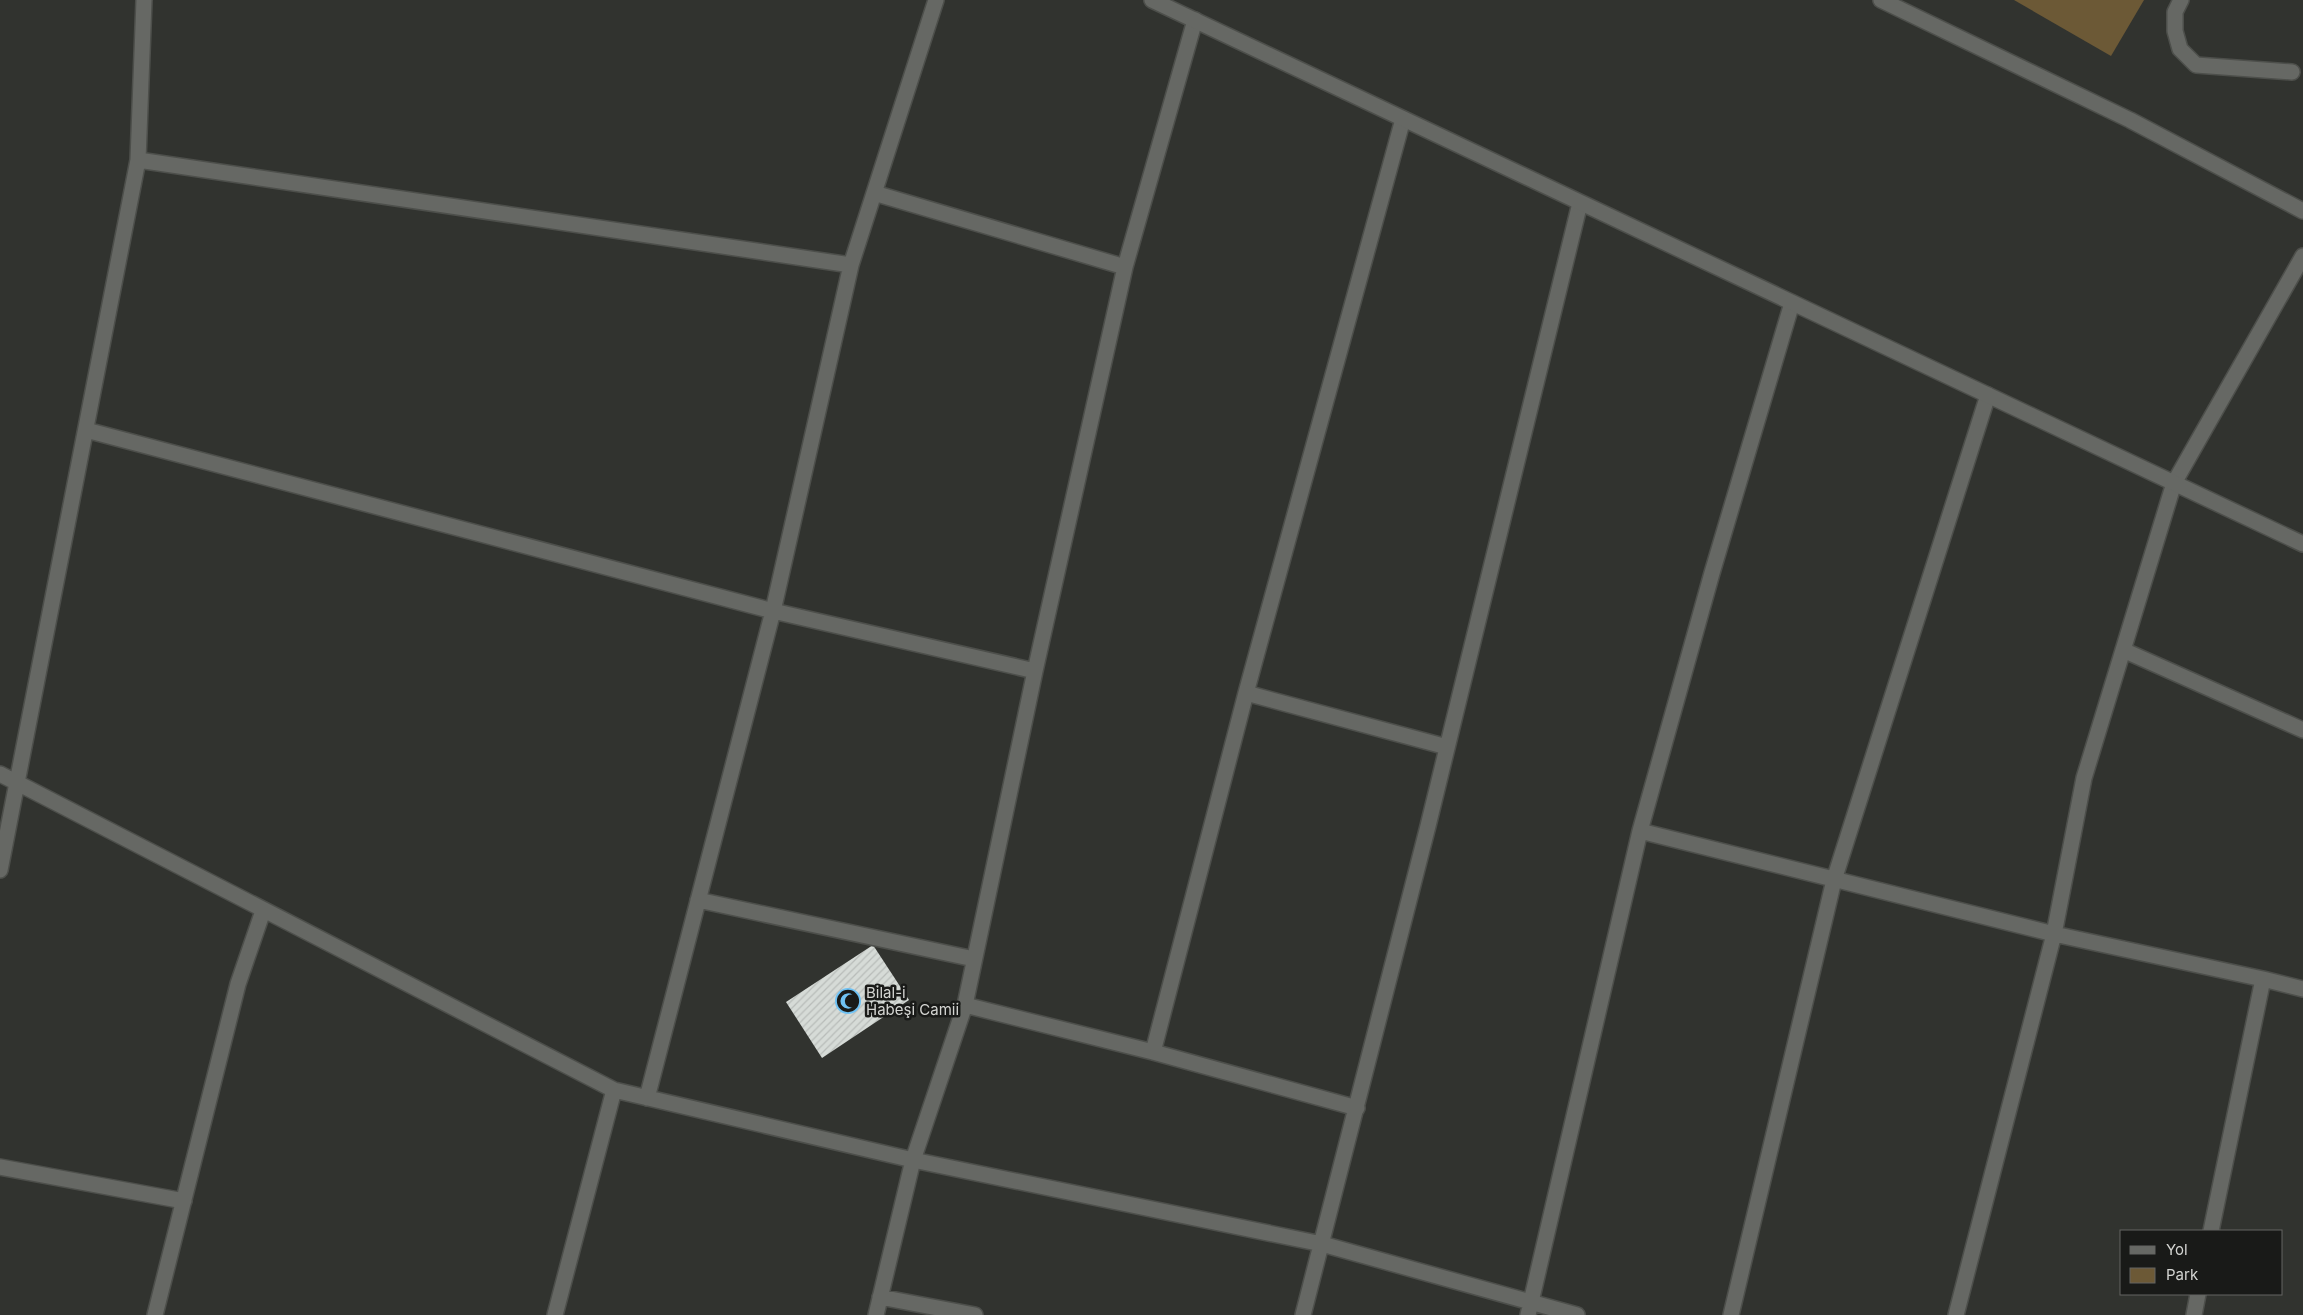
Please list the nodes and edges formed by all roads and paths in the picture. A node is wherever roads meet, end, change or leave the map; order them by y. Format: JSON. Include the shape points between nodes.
{"nodes":[{"id":1,"x":144,"y":0,"type":"edge"},
{"id":2,"x":936,"y":0,"type":"edge"},
{"id":3,"x":1154,"y":0,"type":"edge"},
{"id":4,"x":1881,"y":0,"type":"edge"},
{"id":5,"x":2182,"y":0,"type":"edge"},
{"id":6,"x":1195,"y":20,"type":"junction"},
{"id":7,"x":2292,"y":72,"type":"dead end"},
{"id":8,"x":1402,"y":119,"type":"junction"},
{"id":9,"x":138,"y":160,"type":"junction"},
{"id":10,"x":874,"y":193,"type":"junction"},
{"id":11,"x":1580,"y":202,"type":"junction"},
{"id":12,"x":2303,"y":211,"type":"edge"},
{"id":13,"x":2303,"y":256,"type":"edge"},
{"id":14,"x":851,"y":265,"type":"junction"},
{"id":15,"x":1125,"y":267,"type":"junction"},
{"id":16,"x":2298,"y":276,"type":"edge"},
{"id":17,"x":1792,"y":302,"type":"junction"},
{"id":18,"x":1988,"y":395,"type":"junction"},
{"id":19,"x":86,"y":430,"type":"junction"},
{"id":20,"x":2174,"y":483,"type":"junction"},
{"id":21,"x":2303,"y":544,"type":"edge"},
{"id":22,"x":773,"y":611,"type":"junction"},
{"id":23,"x":2123,"y":650,"type":"junction"},
{"id":24,"x":1035,"y":671,"type":"junction"},
{"id":25,"x":1246,"y":693,"type":"junction"},
{"id":26,"x":2303,"y":730,"type":"edge"},
{"id":27,"x":1447,"y":747,"type":"junction"},
{"id":28,"x":0,"y":774,"type":"edge"},
{"id":29,"x":18,"y":782,"type":"junction"},
{"id":30,"x":1640,"y":831,"type":"junction"},
{"id":31,"x":0,"y":870,"type":"edge"},
{"id":32,"x":1834,"y":880,"type":"junction"},
{"id":33,"x":698,"y":900,"type":"junction"},
{"id":34,"x":263,"y":911,"type":"junction"},
{"id":35,"x":2054,"y":934,"type":"junction"},
{"id":36,"x":974,"y":959,"type":"junction"},
{"id":37,"x":2263,"y":979,"type":"junction"},
{"id":38,"x":2303,"y":989,"type":"edge"},
{"id":39,"x":964,"y":1005,"type":"junction"},
{"id":40,"x":1153,"y":1052,"type":"junction"},
{"id":41,"x":614,"y":1090,"type":"junction"},
{"id":42,"x":647,"y":1098,"type":"junction"},
{"id":43,"x":1356,"y":1108,"type":"junction"},
{"id":44,"x":913,"y":1160,"type":"junction"},
{"id":45,"x":0,"y":1167,"type":"edge"},
{"id":46,"x":184,"y":1201,"type":"junction"},
{"id":47,"x":2211,"y":1230,"type":"edge"},
{"id":48,"x":1322,"y":1244,"type":"junction"},
{"id":49,"x":2198,"y":1295,"type":"edge"},
{"id":50,"x":880,"y":1297,"type":"junction"},
{"id":51,"x":1530,"y":1309,"type":"edge"},
{"id":52,"x":155,"y":1315,"type":"edge"},
{"id":53,"x":555,"y":1315,"type":"edge"},
{"id":54,"x":876,"y":1315,"type":"edge"},
{"id":55,"x":975,"y":1315,"type":"edge"},
{"id":56,"x":1303,"y":1315,"type":"edge"},
{"id":57,"x":1577,"y":1315,"type":"edge"},
{"id":58,"x":1731,"y":1315,"type":"edge"},
{"id":59,"x":1956,"y":1315,"type":"edge"},
{"id":60,"x":2194,"y":1315,"type":"edge"}],
"edges":[{"from":1,"to":9,"type":"street"},
{"from":2,"to":10,"type":"street"},
{"from":3,"to":6,"type":"street"},
{"from":4,"to":12,"type":"street","via":[[2130,120]]},
{"from":5,"to":7,"type":"street","via":[[2175,12],[2175,31],[2180,49],[2196,65]]},
{"from":6,"to":8,"type":"street"},
{"from":6,"to":15,"type":"street"},
{"from":8,"to":11,"type":"street"},
{"from":8,"to":25,"type":"street"},
{"from":9,"to":14,"type":"street"},
{"from":9,"to":19,"type":"street"},
{"from":10,"to":14,"type":"street"},
{"from":10,"to":15,"type":"street"},
{"from":11,"to":17,"type":"street"},
{"from":11,"to":27,"type":"street"},
{"from":13,"to":16,"type":"street"},
{"from":14,"to":22,"type":"street"},
{"from":15,"to":24,"type":"street"},
{"from":16,"to":20,"type":"street"},
{"from":17,"to":18,"type":"street"},
{"from":17,"to":30,"type":"street"},
{"from":18,"to":20,"type":"street"},
{"from":18,"to":32,"type":"street"},
{"from":19,"to":22,"type":"street"},
{"from":19,"to":29,"type":"street"},
{"from":20,"to":21,"type":"street"},
{"from":20,"to":23,"type":"street"},
{"from":22,"to":24,"type":"street"},
{"from":22,"to":33,"type":"street"},
{"from":23,"to":26,"type":"street"},
{"from":23,"to":35,"type":"street","via":[[2084,778]]},
{"from":24,"to":36,"type":"street"},
{"from":25,"to":27,"type":"street"},
{"from":25,"to":40,"type":"street"},
{"from":27,"to":43,"type":"street"},
{"from":28,"to":29,"type":"street"},
{"from":29,"to":31,"type":"street"},
{"from":29,"to":34,"type":"street"},
{"from":30,"to":32,"type":"street"},
{"from":30,"to":51,"type":"street"},
{"from":32,"to":35,"type":"street"},
{"from":32,"to":58,"type":"street"},
{"from":33,"to":36,"type":"street"},
{"from":33,"to":42,"type":"street"},
{"from":34,"to":41,"type":"street"},
{"from":34,"to":46,"type":"street","via":[[238,984]]},
{"from":35,"to":37,"type":"street"},
{"from":35,"to":59,"type":"street"},
{"from":36,"to":39,"type":"street"},
{"from":37,"to":38,"type":"street"},
{"from":37,"to":47,"type":"street"},
{"from":39,"to":40,"type":"street"},
{"from":39,"to":44,"type":"street"},
{"from":40,"to":43,"type":"street"},
{"from":41,"to":42,"type":"street"},
{"from":41,"to":53,"type":"street"},
{"from":42,"to":44,"type":"street"},
{"from":43,"to":48,"type":"street"},
{"from":44,"to":48,"type":"street"},
{"from":44,"to":50,"type":"street"},
{"from":45,"to":46,"type":"street"},
{"from":46,"to":52,"type":"street"},
{"from":48,"to":51,"type":"street"},
{"from":48,"to":56,"type":"street"},
{"from":49,"to":60,"type":"street"},
{"from":50,"to":54,"type":"street"},
{"from":50,"to":55,"type":"street"},
{"from":51,"to":57,"type":"street"}]}
